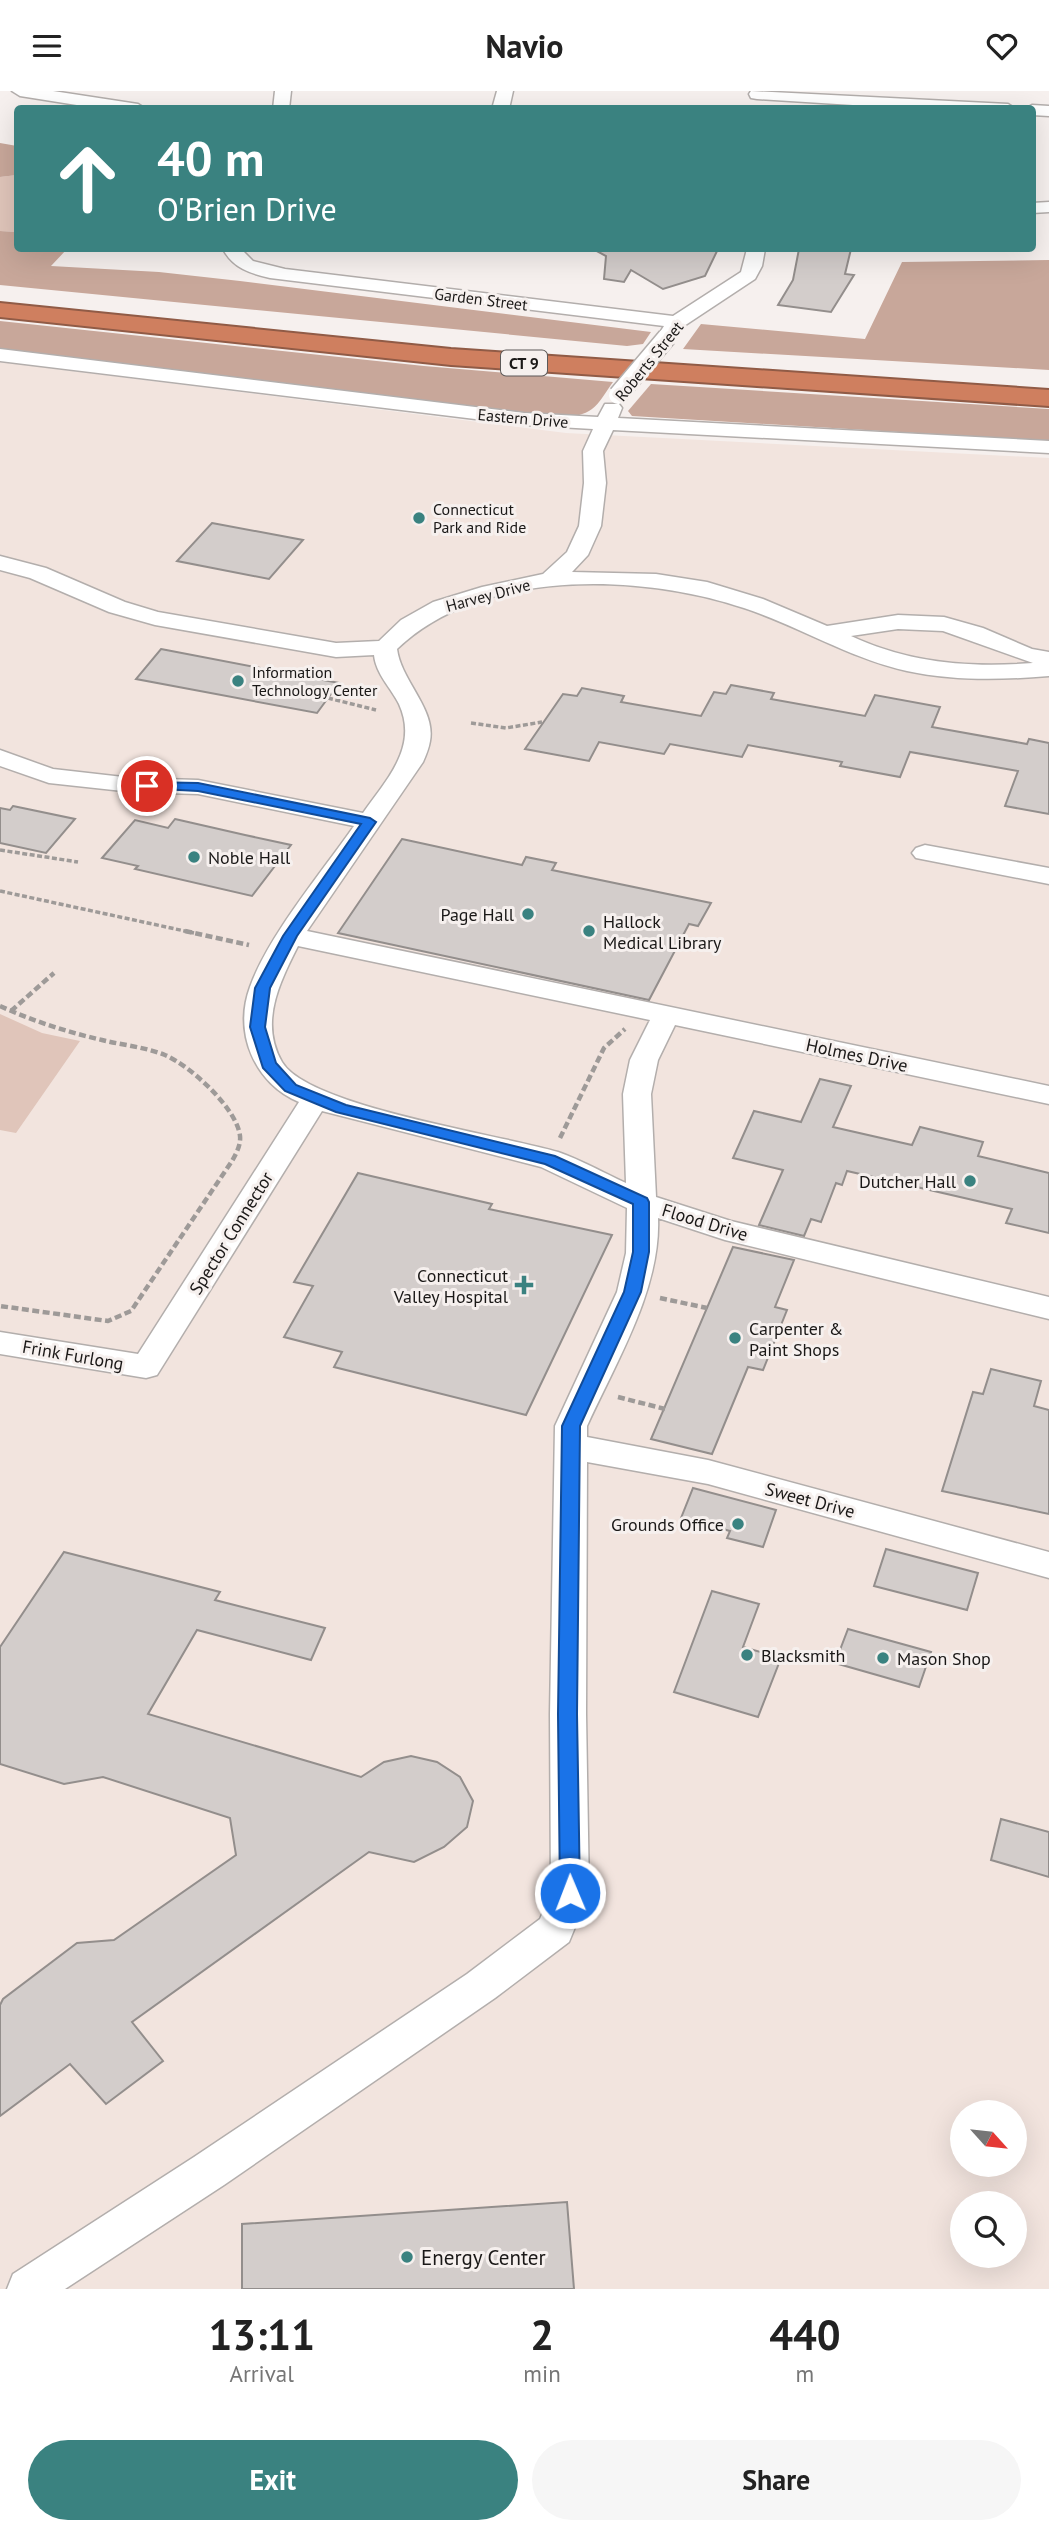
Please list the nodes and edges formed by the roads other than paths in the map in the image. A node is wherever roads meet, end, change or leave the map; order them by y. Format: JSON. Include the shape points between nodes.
{"nodes":[{"id":1,"x":20,"y":91,"type":"edge"},
{"id":2,"x":755,"y":98,"type":"edge"},
{"id":3,"x":112,"y":105,"type":"edge"},
{"id":4,"x":916,"y":105,"type":"edge"},
{"id":5,"x":233,"y":252,"type":"edge"},
{"id":6,"x":755,"y":252,"type":"edge"},
{"id":7,"x":0,"y":295,"type":"edge"},
{"id":8,"x":0,"y":310,"type":"edge"},
{"id":9,"x":672,"y":329,"type":"junction"},
{"id":10,"x":0,"y":355,"type":"edge"},
{"id":11,"x":1049,"y":380,"type":"edge"},
{"id":12,"x":1049,"y":398,"type":"edge"},
{"id":13,"x":605,"y":425,"type":"junction"},
{"id":14,"x":1049,"y":447,"type":"edge"},
{"id":15,"x":0,"y":563,"type":"edge"},
{"id":16,"x":551,"y":579,"type":"junction"},
{"id":17,"x":825,"y":633,"type":"junction"},
{"id":18,"x":385,"y":648,"type":"junction"},
{"id":19,"x":1049,"y":659,"type":"edge"},
{"id":20,"x":1049,"y":669,"type":"edge"},
{"id":21,"x":0,"y":757,"type":"edge"},
{"id":22,"x":370,"y":822,"type":"junction"},
{"id":23,"x":925,"y":853,"type":"dead end"},
{"id":24,"x":1049,"y":876,"type":"edge"},
{"id":25,"x":290,"y":936,"type":"junction"},
{"id":26,"x":655,"y":1013,"type":"junction"},
{"id":27,"x":1049,"y":1095,"type":"edge"},
{"id":28,"x":315,"y":1099,"type":"junction"},
{"id":29,"x":641,"y":1202,"type":"junction"},
{"id":30,"x":1049,"y":1308,"type":"edge"},
{"id":31,"x":0,"y":1343,"type":"edge"},
{"id":32,"x":146,"y":1367,"type":"joint"},
{"id":33,"x":569,"y":1446,"type":"junction"},
{"id":34,"x":1049,"y":1565,"type":"edge"},
{"id":35,"x":28,"y":2289,"type":"edge"}],
"edges":[{"from":1,"to":3,"type":"street"},
{"from":2,"to":4,"type":"street"},
{"from":5,"to":9,"type":"street","name":"Garden Street","via":[[249,266],[285,275]]},
{"from":6,"to":9,"type":"street","name":"Roberts Street","via":[[748,275]]},
{"from":7,"to":11,"type":"highway","number":"CT 9","via":[[487,343]]},
{"from":8,"to":12,"type":"highway","number":"CT 9","via":[[504,362]]},
{"from":9,"to":13,"type":"street","name":"Roberts Street","bridge":true,"via":[[618,395]]},
{"from":10,"to":13,"type":"street","name":"Eastern Drive","via":[[444,411]]},
{"from":13,"to":14,"type":"street","name":"Eastern Drive"},
{"from":13,"to":16,"type":"street","via":[[593,451],[590,526],[577,555]]},
{"from":15,"to":18,"type":"street","via":[[155,618],[336,650]]},
{"from":16,"to":17,"type":"street","name":"Harvey Drive","via":[[656,581],[707,590]]},
{"from":16,"to":18,"type":"street","name":"Harvey Drive","via":[[441,607],[409,625]]},
{"from":17,"to":19,"type":"street","via":[[930,622]]},
{"from":17,"to":20,"type":"street","name":"Harvey Drive","via":[[871,654],[919,668],[956,673]]},
{"from":18,"to":22,"type":"street","name":"Flood Drive","via":[[387,665],[412,706],[419,739],[411,762]]},
{"from":21,"to":22,"type":"street","via":[[49,776],[198,787]]},
{"from":22,"to":25,"type":"street","name":"Flood Drive"},
{"from":23,"to":24,"type":"street"},
{"from":25,"to":26,"type":"street","name":"Holmes Drive"},
{"from":25,"to":28,"type":"street","name":"Flood Drive","via":[[262,988],[257,1027],[269,1065],[291,1088]]},
{"from":26,"to":27,"type":"street","name":"Holmes Drive"},
{"from":26,"to":29,"type":"street","via":[[637,1094]]},
{"from":28,"to":29,"type":"street","name":"Flood Drive","via":[[550,1160]]},
{"from":28,"to":32,"type":"street","name":"Spector Connector"},
{"from":29,"to":30,"type":"street","name":"Flood Drive","via":[[725,1230]]},
{"from":29,"to":33,"type":"street","via":[[641,1252],[632,1292],[571,1426]]},
{"from":31,"to":32,"type":"street","name":"Frink Furlong"},
{"from":33,"to":34,"type":"street","name":"Sweet Drive","via":[[708,1472]]},
{"from":33,"to":35,"type":"street","via":[[570,1893],[555,1930],[481,1986]]}]}
